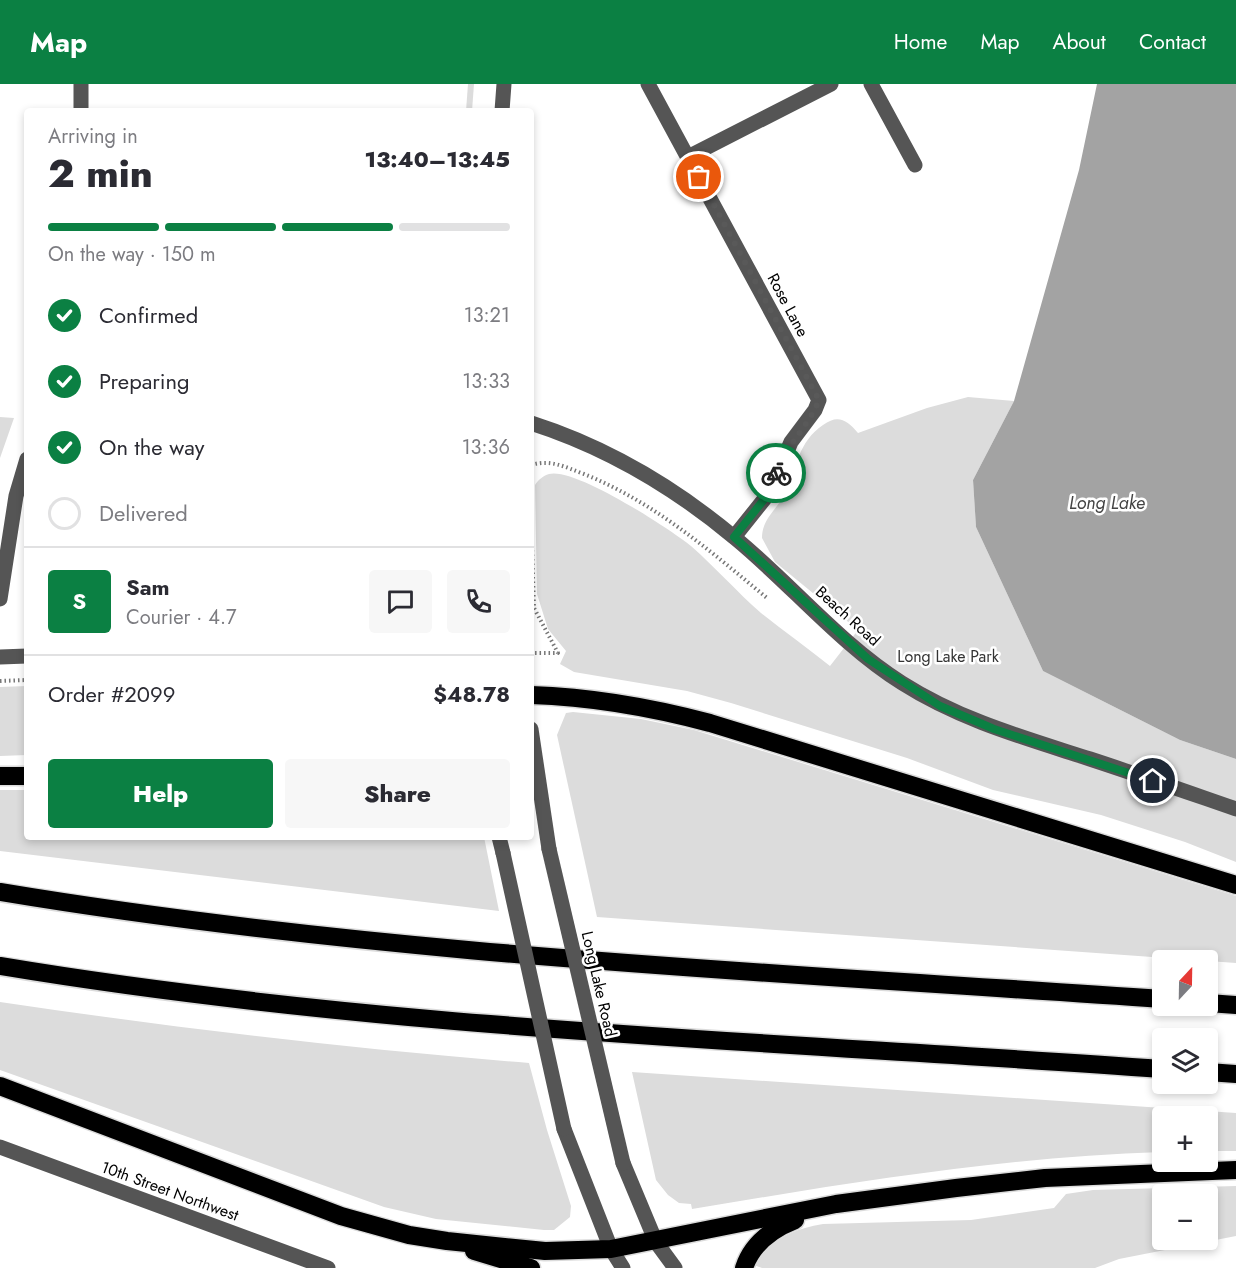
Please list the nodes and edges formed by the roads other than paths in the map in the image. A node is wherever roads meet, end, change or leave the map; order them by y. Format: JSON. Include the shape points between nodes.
{"nodes":[{"id":1,"x":81,"y":84,"type":"edge"},
{"id":2,"x":504,"y":84,"type":"edge"},
{"id":3,"x":648,"y":84,"type":"edge"},
{"id":4,"x":831,"y":84,"type":"edge"},
{"id":5,"x":871,"y":84,"type":"edge"},
{"id":6,"x":81,"y":108,"type":"edge"},
{"id":7,"x":502,"y":108,"type":"edge"},
{"id":8,"x":688,"y":157,"type":"junction"},
{"id":9,"x":915,"y":165,"type":"dead end"},
{"id":10,"x":534,"y":424,"type":"edge"},
{"id":11,"x":24,"y":469,"type":"edge"},
{"id":12,"x":734,"y":537,"type":"junction"},
{"id":13,"x":0,"y":599,"type":"edge"},
{"id":14,"x":24,"y":656,"type":"edge"},
{"id":15,"x":0,"y":657,"type":"edge"},
{"id":16,"x":534,"y":695,"type":"edge"},
{"id":17,"x":534,"y":749,"type":"edge"},
{"id":18,"x":0,"y":776,"type":"edge"},
{"id":19,"x":24,"y":776,"type":"edge"},
{"id":20,"x":1236,"y":809,"type":"edge"},
{"id":21,"x":500,"y":840,"type":"edge"},
{"id":22,"x":1236,"y":885,"type":"edge"},
{"id":23,"x":0,"y":892,"type":"edge"},
{"id":24,"x":0,"y":966,"type":"edge"},
{"id":25,"x":1152,"y":998,"type":"edge"},
{"id":26,"x":1218,"y":1004,"type":"edge"},
{"id":27,"x":1236,"y":1005,"type":"edge"},
{"id":28,"x":1152,"y":1068,"type":"edge"},
{"id":29,"x":1218,"y":1073,"type":"edge"},
{"id":30,"x":1236,"y":1074,"type":"edge"},
{"id":31,"x":0,"y":1086,"type":"edge"},
{"id":32,"x":0,"y":1147,"type":"edge"},
{"id":33,"x":1236,"y":1170,"type":"edge"},
{"id":34,"x":836,"y":1204,"type":"junction"},
{"id":35,"x":447,"y":1241,"type":"junction"},
{"id":36,"x":656,"y":1242,"type":"junction"},
{"id":37,"x":610,"y":1249,"type":"junction"},
{"id":38,"x":328,"y":1268,"type":"edge"},
{"id":39,"x":531,"y":1268,"type":"edge"},
{"id":40,"x":623,"y":1268,"type":"edge"},
{"id":41,"x":675,"y":1268,"type":"edge"},
{"id":42,"x":744,"y":1268,"type":"edge"}],
"edges":[{"from":1,"to":6,"type":"street"},
{"from":2,"to":7,"type":"street"},
{"from":3,"to":8,"type":"street","name":"Rose Lane"},
{"from":4,"to":8,"type":"street"},
{"from":5,"to":9,"type":"street"},
{"from":8,"to":12,"type":"street","name":"Rose Lane","via":[[819,400],[790,442],[770,492]]},
{"from":10,"to":12,"type":"street","name":"Beach Road","via":[[574,437],[625,461]]},
{"from":11,"to":13,"type":"street"},
{"from":12,"to":20,"type":"street","name":"Beach Road","via":[[868,659],[940,706],[994,729]]},
{"from":14,"to":15,"type":"street"},
{"from":16,"to":22,"type":"highway","via":[[607,700],[699,720]]},
{"from":17,"to":36,"type":"street","name":"Long Lake Road","bridge":true,"via":[[549,849],[623,1163]]},
{"from":18,"to":19,"type":"highway"},
{"from":21,"to":37,"type":"street","bridge":true,"via":[[564,1129]]},
{"from":23,"to":25,"type":"highway","via":[[224,925],[446,949]]},
{"from":24,"to":28,"type":"highway","via":[[231,999],[445,1022]]},
{"from":26,"to":27,"type":"highway"},
{"from":29,"to":30,"type":"highway"},
{"from":31,"to":35,"type":"highway","via":[[341,1216]]},
{"from":32,"to":38,"type":"street","name":"10th Street Northwest"},
{"from":33,"to":34,"type":"highway","via":[[1045,1178]]},
{"from":34,"to":36,"type":"highway"},
{"from":34,"to":42,"type":"highway","via":[[783,1225],[764,1238],[750,1252]]},
{"from":35,"to":37,"type":"highway","via":[[545,1251]]},
{"from":35,"to":39,"type":"highway"},
{"from":36,"to":37,"type":"highway"},
{"from":36,"to":41,"type":"street"},
{"from":37,"to":40,"type":"street"}]}
